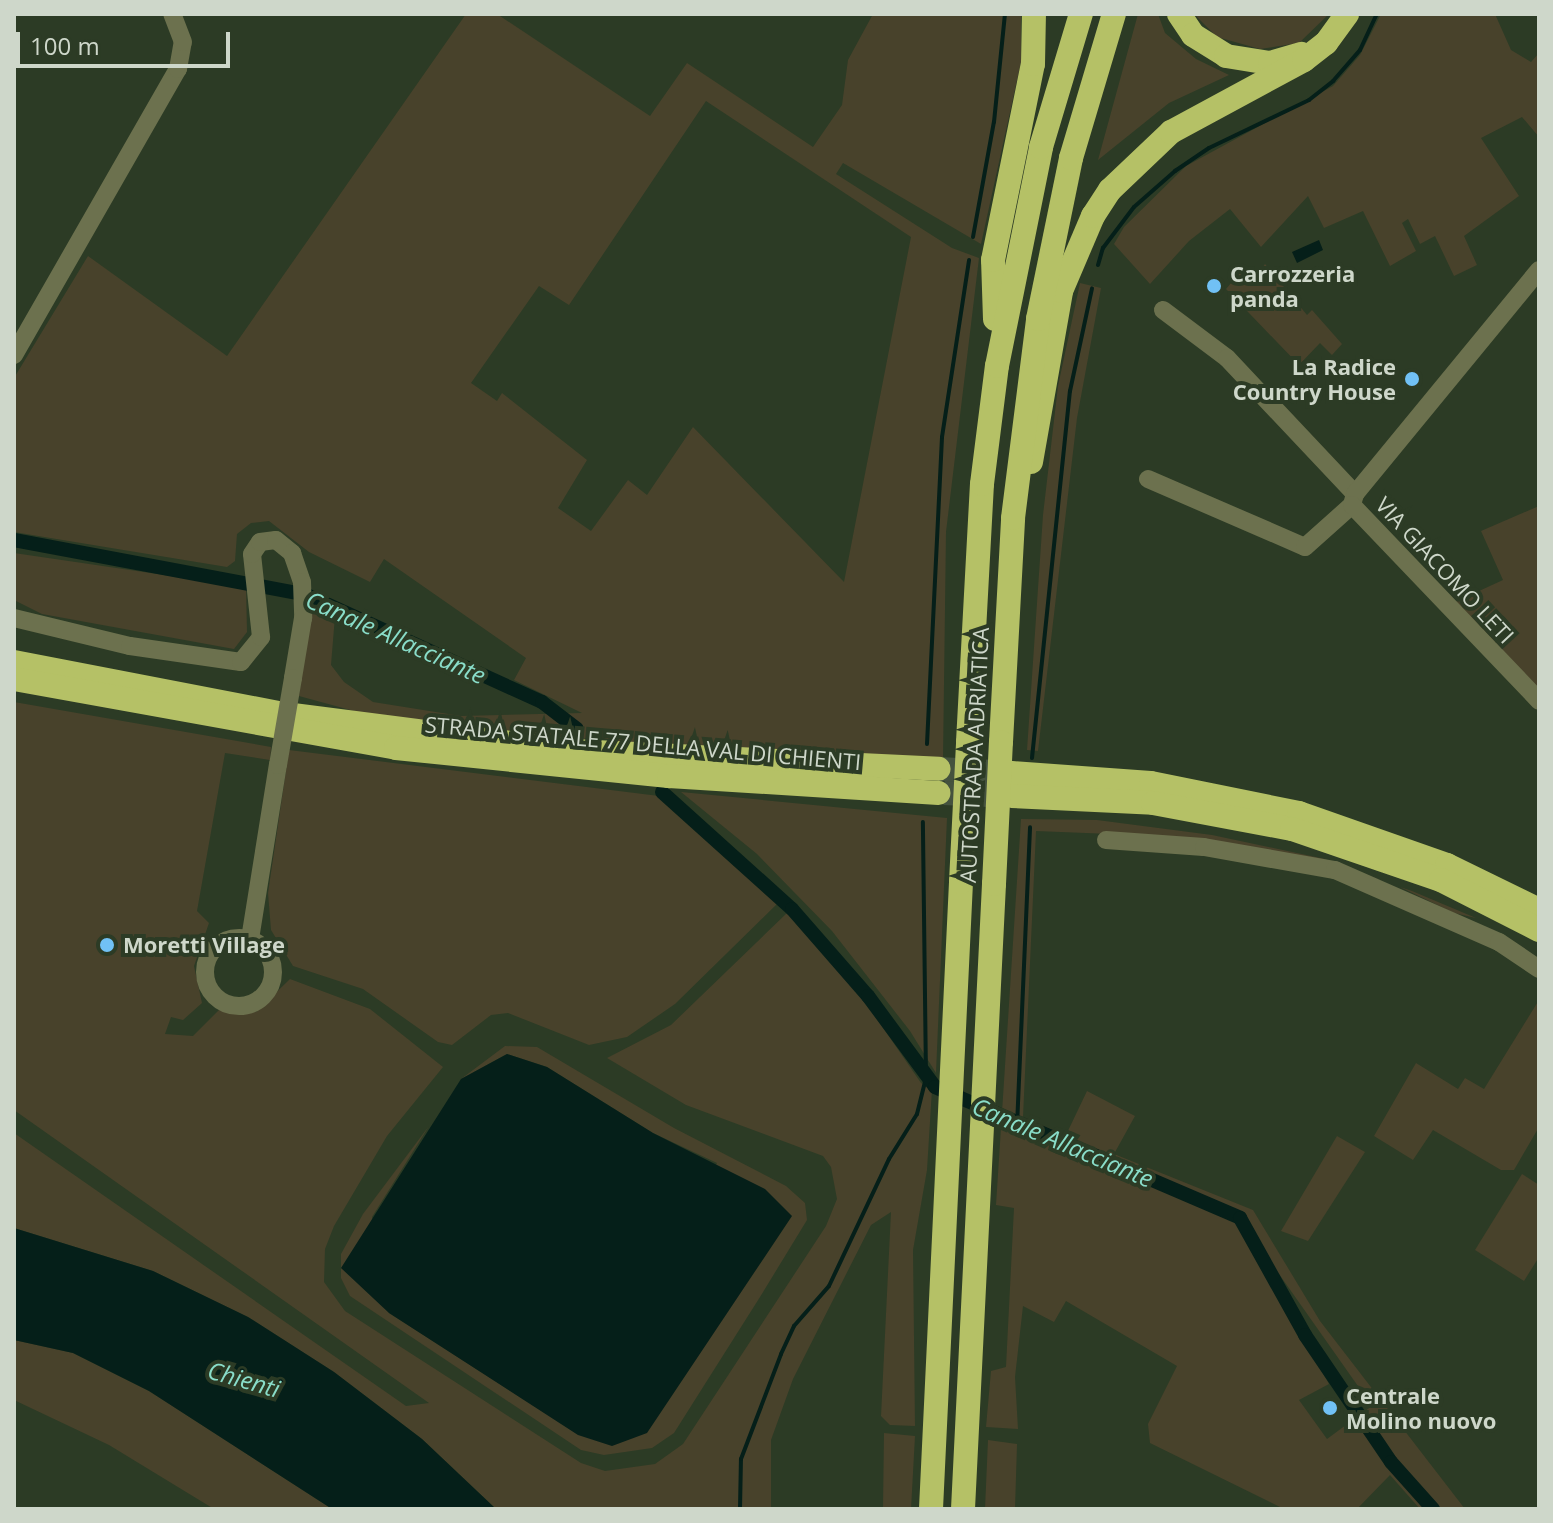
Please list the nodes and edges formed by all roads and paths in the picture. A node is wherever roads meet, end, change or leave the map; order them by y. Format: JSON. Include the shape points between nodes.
{"nodes":[{"id":1,"x":172,"y":14,"type":"edge"},
{"id":2,"x":1034,"y":14,"type":"edge"},
{"id":3,"x":1081,"y":14,"type":"edge"},
{"id":4,"x":1114,"y":14,"type":"edge"},
{"id":5,"x":1179,"y":14,"type":"edge"},
{"id":6,"x":1347,"y":14,"type":"edge"},
{"id":7,"x":1326,"y":43,"type":"junction"},
{"id":8,"x":1539,"y":270,"type":"edge"},
{"id":9,"x":1163,"y":310,"type":"dead end"},
{"id":10,"x":14,"y":355,"type":"edge"},
{"id":11,"x":997,"y":366,"type":"junction"},
{"id":12,"x":1148,"y":479,"type":"dead end"},
{"id":13,"x":1353,"y":500,"type":"junction"},
{"id":14,"x":1013,"y":518,"type":"junction"},
{"id":15,"x":14,"y":618,"type":"edge"},
{"id":16,"x":14,"y":648,"type":"edge"},
{"id":17,"x":14,"y":662,"type":"edge"},
{"id":18,"x":14,"y":679,"type":"edge"},
{"id":19,"x":1539,"y":701,"type":"edge"},
{"id":20,"x":331,"y":721,"type":"junction"},
{"id":21,"x":579,"y":760,"type":"junction"},
{"id":22,"x":938,"y":781,"type":"tunnel mouth"},
{"id":23,"x":1106,"y":840,"type":"dead end"},
{"id":24,"x":1539,"y":910,"type":"edge"},
{"id":25,"x":1539,"y":930,"type":"edge"},
{"id":26,"x":250,"y":939,"type":"dead end"},
{"id":27,"x":1539,"y":969,"type":"edge"},
{"id":28,"x":931,"y":1509,"type":"edge"},
{"id":29,"x":963,"y":1509,"type":"edge"}],
"edges":[{"from":1,"to":10,"type":"street","via":[[183,42],[178,69]]},
{"from":2,"to":11,"type":"highway","via":[[1033,64],[993,260]]},
{"from":3,"to":11,"type":"highway","name":"AUTOSTRADA ADRIATICA","via":[[1041,147]]},
{"from":4,"to":14,"type":"highway","name":"AUTOSTRADA ADRIATICA","via":[[1055,228],[1022,421]]},
{"from":5,"to":7,"type":"highway","via":[[1208,48],[1249,63],[1289,59]]},
{"from":6,"to":7,"type":"highway"},
{"from":7,"to":14,"type":"highway","via":[[1281,76],[1171,132],[1128,170],[1093,216],[1061,291],[1036,448]]},
{"from":8,"to":13,"type":"street"},
{"from":9,"to":13,"type":"street","name":"VIA GIACOMO LETI","via":[[1227,358]]},
{"from":11,"to":28,"type":"highway","name":"AUTOSTRADA ADRIATICA","bridge":true,"via":[[982,484]]},
{"from":12,"to":13,"type":"street","via":[[1305,547]]},
{"from":13,"to":19,"type":"street","name":"VIA GIACOMO LETI"},
{"from":14,"to":29,"type":"highway","name":"AUTOSTRADA ADRIATICA","bridge":true},
{"from":15,"to":26,"type":"street","bridge":true,"via":[[230,664],[241,662],[256,648],[259,598],[253,550],[272,539],[292,553],[304,603]]},
{"from":16,"to":20,"type":"highway","via":[[287,703]]},
{"from":17,"to":20,"type":"highway","name":"STRADA STATALE 77 DELLA VAL DI CHIENTI"},
{"from":18,"to":21,"type":"highway","name":"STRADA STATALE 77 DELLA VAL DI CHIENTI","via":[[284,731]]},
{"from":20,"to":21,"type":"highway","name":"STRADA STATALE 77 DELLA VAL DI CHIENTI"},
{"from":21,"to":22,"type":"highway","name":"STRADA STATALE 77 DELLA VAL DI CHIENTI"},
{"from":23,"to":27,"type":"street","via":[[1204,847],[1335,870],[1499,942]]},
{"from":24,"to":25,"type":"highway","via":[[1447,865],[1299,813],[1151,783],[1012,785],[1153,803],[1292,829],[1441,880]]}]}
